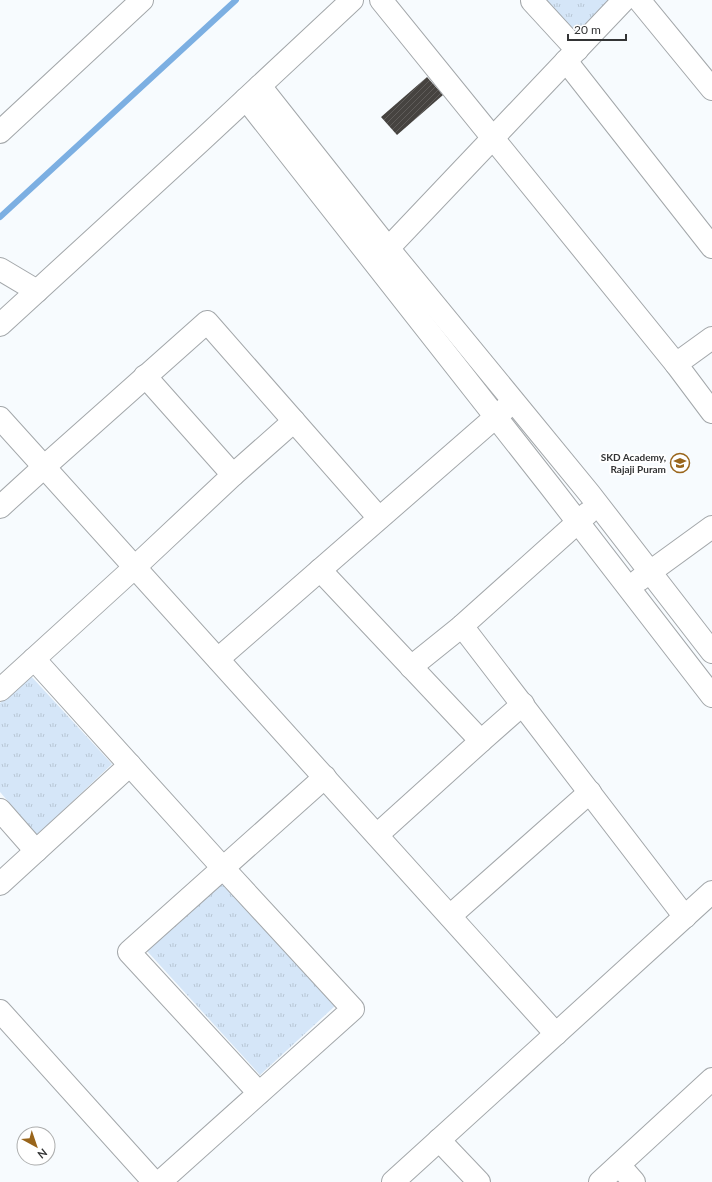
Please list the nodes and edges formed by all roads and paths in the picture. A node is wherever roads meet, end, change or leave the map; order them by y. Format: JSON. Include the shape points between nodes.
{"nodes":[{"id":1,"x":142,"y":0,"type":"edge"},
{"id":2,"x":352,"y":0,"type":"edge"},
{"id":3,"x":381,"y":0,"type":"edge"},
{"id":4,"x":533,"y":0,"type":"edge"},
{"id":5,"x":624,"y":0,"type":"edge"},
{"id":6,"x":639,"y":0,"type":"edge"},
{"id":7,"x":572,"y":55,"type":"junction"},
{"id":8,"x":712,"y":89,"type":"edge"},
{"id":9,"x":253,"y":92,"type":"junction"},
{"id":10,"x":0,"y":132,"type":"edge"},
{"id":11,"x":493,"y":138,"type":"junction"},
{"id":12,"x":712,"y":246,"type":"edge"},
{"id":13,"x":381,"y":255,"type":"junction"},
{"id":14,"x":0,"y":269,"type":"edge"},
{"id":15,"x":37,"y":291,"type":"junction"},
{"id":16,"x":0,"y":325,"type":"edge"},
{"id":17,"x":712,"y":338,"type":"edge"},
{"id":18,"x":676,"y":364,"type":"junction"},
{"id":19,"x":145,"y":376,"type":"junction"},
{"id":20,"x":514,"y":401,"type":"junction"},
{"id":21,"x":712,"y":412,"type":"edge"},
{"id":22,"x":495,"y":416,"type":"junction"},
{"id":23,"x":0,"y":418,"type":"edge"},
{"id":24,"x":294,"y":421,"type":"junction"},
{"id":25,"x":44,"y":467,"type":"junction"},
{"id":26,"x":233,"y":475,"type":"junction"},
{"id":27,"x":598,"y":505,"type":"junction"},
{"id":28,"x":0,"y":507,"type":"edge"},
{"id":29,"x":379,"y":518,"type":"junction"},
{"id":30,"x":578,"y":522,"type":"junction"},
{"id":31,"x":712,"y":527,"type":"edge"},
{"id":32,"x":135,"y":567,"type":"junction"},
{"id":33,"x":320,"y":570,"type":"junction"},
{"id":34,"x":649,"y":571,"type":"junction"},
{"id":35,"x":628,"y":588,"type":"junction"},
{"id":36,"x":462,"y":626,"type":"junction"},
{"id":37,"x":712,"y":652,"type":"edge"},
{"id":38,"x":34,"y":659,"type":"junction"},
{"id":39,"x":218,"y":659,"type":"junction"},
{"id":40,"x":411,"y":667,"type":"junction"},
{"id":41,"x":0,"y":690,"type":"edge"},
{"id":42,"x":712,"y":696,"type":"edge"},
{"id":43,"x":523,"y":704,"type":"junction"},
{"id":44,"x":480,"y":741,"type":"junction"},
{"id":45,"x":130,"y":765,"type":"junction"},
{"id":46,"x":325,"y":777,"type":"junction"},
{"id":47,"x":590,"y":792,"type":"junction"},
{"id":48,"x":0,"y":810,"type":"edge"},
{"id":49,"x":377,"y":835,"type":"junction"},
{"id":50,"x":36,"y":851,"type":"junction"},
{"id":51,"x":223,"y":868,"type":"junction"},
{"id":52,"x":0,"y":884,"type":"edge"},
{"id":53,"x":712,"y":892,"type":"edge"},
{"id":54,"x":450,"y":916,"type":"junction"},
{"id":55,"x":685,"y":917,"type":"junction"},
{"id":56,"x":0,"y":1012,"type":"edge"},
{"id":57,"x":556,"y":1034,"type":"junction"},
{"id":58,"x":712,"y":1079,"type":"edge"},
{"id":59,"x":259,"y":1093,"type":"junction"},
{"id":60,"x":439,"y":1140,"type":"junction"},
{"id":61,"x":618,"y":1165,"type":"junction"},
{"id":62,"x":154,"y":1182,"type":"edge"},
{"id":63,"x":160,"y":1182,"type":"edge"},
{"id":64,"x":393,"y":1182,"type":"edge"},
{"id":65,"x":479,"y":1182,"type":"edge"},
{"id":66,"x":600,"y":1182,"type":"edge"},
{"id":67,"x":634,"y":1182,"type":"edge"}],
"edges":[{"from":1,"to":10,"type":"street"},
{"from":2,"to":9,"type":"street"},
{"from":3,"to":11,"type":"street"},
{"from":4,"to":7,"type":"street"},
{"from":5,"to":7,"type":"street"},
{"from":6,"to":8,"type":"street"},
{"from":7,"to":11,"type":"street"},
{"from":7,"to":12,"type":"street"},
{"from":9,"to":13,"type":"street"},
{"from":9,"to":15,"type":"street"},
{"from":11,"to":13,"type":"street"},
{"from":11,"to":18,"type":"street"},
{"from":13,"to":20,"type":"street"},
{"from":13,"to":22,"type":"street"},
{"from":14,"to":15,"type":"street"},
{"from":15,"to":16,"type":"street"},
{"from":17,"to":18,"type":"street"},
{"from":18,"to":21,"type":"street"},
{"from":19,"to":24,"type":"street","via":[[207,322]]},
{"from":19,"to":25,"type":"street"},
{"from":19,"to":26,"type":"street"},
{"from":20,"to":22,"type":"street"},
{"from":20,"to":27,"type":"street"},
{"from":22,"to":29,"type":"street"},
{"from":22,"to":30,"type":"street"},
{"from":23,"to":25,"type":"street"},
{"from":24,"to":26,"type":"street"},
{"from":24,"to":29,"type":"street"},
{"from":25,"to":28,"type":"street"},
{"from":25,"to":32,"type":"street"},
{"from":26,"to":32,"type":"street"},
{"from":27,"to":30,"type":"street"},
{"from":27,"to":34,"type":"street"},
{"from":29,"to":33,"type":"street"},
{"from":30,"to":35,"type":"street"},
{"from":30,"to":36,"type":"street"},
{"from":31,"to":34,"type":"street"},
{"from":32,"to":38,"type":"street"},
{"from":32,"to":39,"type":"street"},
{"from":33,"to":39,"type":"street"},
{"from":33,"to":40,"type":"street"},
{"from":34,"to":35,"type":"street"},
{"from":34,"to":37,"type":"street"},
{"from":35,"to":42,"type":"street"},
{"from":36,"to":40,"type":"street"},
{"from":36,"to":43,"type":"street"},
{"from":38,"to":41,"type":"street"},
{"from":38,"to":45,"type":"street"},
{"from":39,"to":46,"type":"street"},
{"from":40,"to":44,"type":"street"},
{"from":43,"to":44,"type":"street"},
{"from":43,"to":47,"type":"street"},
{"from":44,"to":49,"type":"street"},
{"from":45,"to":50,"type":"street"},
{"from":45,"to":51,"type":"street"},
{"from":46,"to":49,"type":"street"},
{"from":46,"to":51,"type":"street"},
{"from":47,"to":54,"type":"street"},
{"from":47,"to":55,"type":"street"},
{"from":48,"to":50,"type":"street"},
{"from":49,"to":54,"type":"street"},
{"from":50,"to":52,"type":"street"},
{"from":51,"to":59,"type":"street","via":[[353,1009]]},
{"from":51,"to":59,"type":"street","via":[[129,952]]},
{"from":53,"to":55,"type":"street"},
{"from":54,"to":57,"type":"street"},
{"from":55,"to":57,"type":"street"},
{"from":56,"to":62,"type":"street"},
{"from":57,"to":60,"type":"street"},
{"from":58,"to":61,"type":"street"},
{"from":59,"to":63,"type":"street"},
{"from":60,"to":64,"type":"street"},
{"from":60,"to":65,"type":"street"},
{"from":61,"to":66,"type":"street"},
{"from":61,"to":67,"type":"street"}]}
